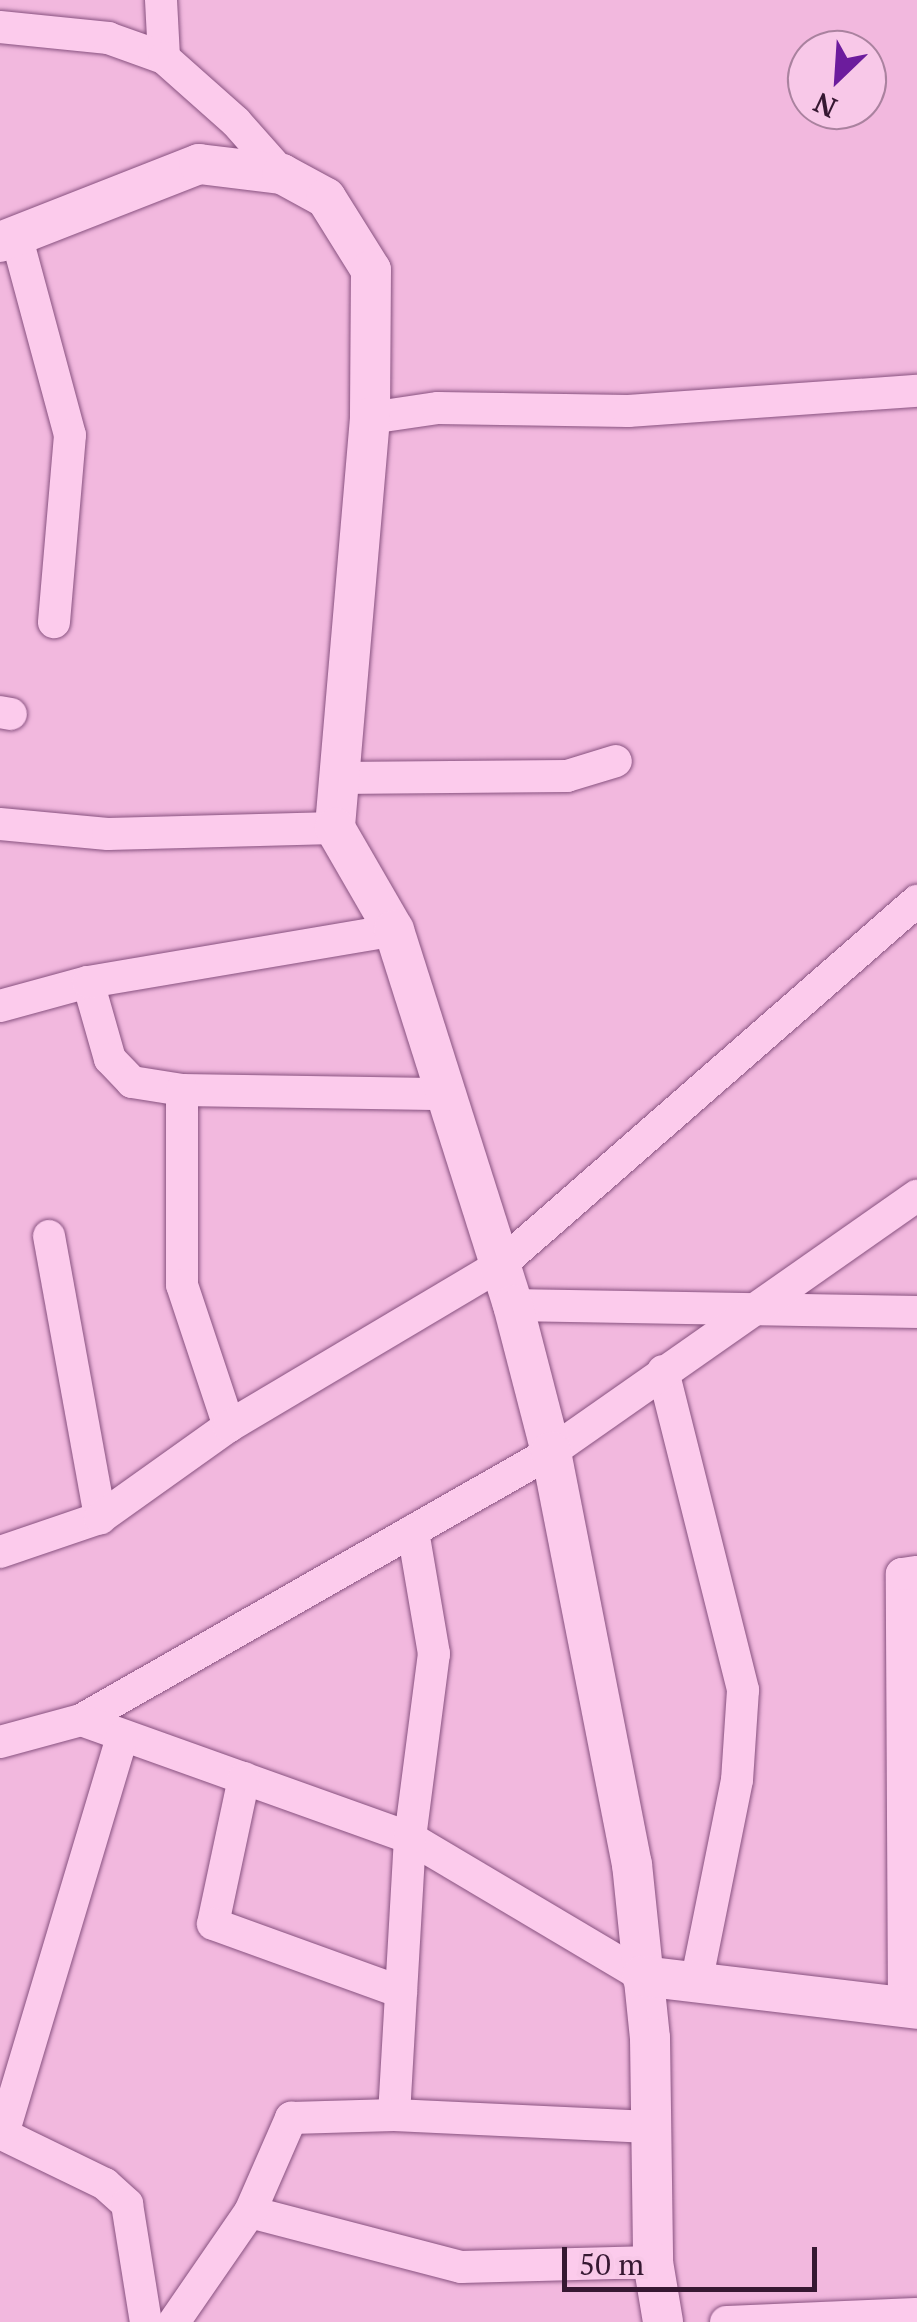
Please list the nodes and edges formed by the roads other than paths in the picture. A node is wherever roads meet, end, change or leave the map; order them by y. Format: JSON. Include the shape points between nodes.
{"nodes":[{"id":1,"x":160,"y":0,"type":"edge"},
{"id":2,"x":0,"y":26,"type":"edge"},
{"id":3,"x":164,"y":58,"type":"junction"},
{"id":4,"x":282,"y":174,"type":"junction"},
{"id":5,"x":8,"y":239,"type":"edge"},
{"id":6,"x":917,"y":392,"type":"edge"},
{"id":7,"x":370,"y":418,"type":"junction"},
{"id":8,"x":54,"y":622,"type":"dead end"},
{"id":9,"x":616,"y":761,"type":"dead end"},
{"id":10,"x":337,"y":778,"type":"junction"},
{"id":11,"x":0,"y":824,"type":"edge"},
{"id":12,"x":335,"y":828,"type":"junction"},
{"id":13,"x":917,"y":901,"type":"edge"},
{"id":14,"x":394,"y":930,"type":"junction"},
{"id":15,"x":88,"y":982,"type":"junction"},
{"id":16,"x":0,"y":1006,"type":"edge"},
{"id":17,"x":182,"y":1090,"type":"junction"},
{"id":18,"x":449,"y":1094,"type":"junction"},
{"id":19,"x":917,"y":1196,"type":"edge"},
{"id":20,"x":49,"y":1236,"type":"dead end"},
{"id":21,"x":500,"y":1264,"type":"junction"},
{"id":22,"x":512,"y":1305,"type":"junction"},
{"id":23,"x":750,"y":1308,"type":"junction"},
{"id":24,"x":917,"y":1312,"type":"edge"},
{"id":25,"x":663,"y":1370,"type":"junction"},
{"id":26,"x":230,"y":1426,"type":"junction"},
{"id":27,"x":551,"y":1452,"type":"junction"},
{"id":28,"x":100,"y":1518,"type":"junction"},
{"id":29,"x":413,"y":1530,"type":"junction"},
{"id":30,"x":0,"y":1552,"type":"edge"},
{"id":31,"x":917,"y":1572,"type":"edge"},
{"id":32,"x":81,"y":1720,"type":"junction"},
{"id":33,"x":122,"y":1737,"type":"junction"},
{"id":34,"x":0,"y":1742,"type":"edge"},
{"id":35,"x":244,"y":1778,"type":"junction"},
{"id":36,"x":410,"y":1838,"type":"junction"},
{"id":37,"x":642,"y":1976,"type":"junction"},
{"id":38,"x":697,"y":1980,"type":"junction"},
{"id":39,"x":401,"y":1992,"type":"junction"},
{"id":40,"x":911,"y":2009,"type":"edge"},
{"id":41,"x":394,"y":2115,"type":"junction"},
{"id":42,"x":650,"y":2127,"type":"junction"},
{"id":43,"x":2,"y":2134,"type":"edge"},
{"id":44,"x":250,"y":2212,"type":"junction"},
{"id":45,"x":653,"y":2262,"type":"junction"},
{"id":46,"x":917,"y":2314,"type":"edge"},
{"id":47,"x":146,"y":2322,"type":"edge"},
{"id":48,"x":174,"y":2322,"type":"edge"},
{"id":49,"x":663,"y":2322,"type":"edge"},
{"id":50,"x":726,"y":2322,"type":"edge"}],
"edges":[{"from":1,"to":3,"type":"street"},
{"from":2,"to":3,"type":"street","via":[[108,38]]},
{"from":3,"to":4,"type":"street"},
{"from":4,"to":5,"type":"street","via":[[199,164]]},
{"from":4,"to":7,"type":"street","via":[[326,198],[371,270]]},
{"from":5,"to":8,"type":"street","via":[[70,435]]},
{"from":6,"to":7,"type":"street","via":[[628,411],[438,408]]},
{"from":7,"to":10,"type":"street"},
{"from":9,"to":10,"type":"street","via":[[567,776]]},
{"from":10,"to":12,"type":"street"},
{"from":11,"to":12,"type":"street","via":[[108,834]]},
{"from":12,"to":14,"type":"street"},
{"from":13,"to":21,"type":"street"},
{"from":14,"to":15,"type":"street"},
{"from":14,"to":18,"type":"street"},
{"from":15,"to":16,"type":"street"},
{"from":15,"to":17,"type":"street","via":[[117,1072],[132,1082]]},
{"from":17,"to":18,"type":"street"},
{"from":17,"to":26,"type":"street","via":[[182,1285]]},
{"from":18,"to":21,"type":"street"},
{"from":19,"to":23,"type":"street"},
{"from":20,"to":28,"type":"street"},
{"from":21,"to":22,"type":"street"},
{"from":21,"to":26,"type":"street"},
{"from":22,"to":23,"type":"street"},
{"from":22,"to":27,"type":"street"},
{"from":23,"to":24,"type":"street"},
{"from":23,"to":25,"type":"street"},
{"from":25,"to":27,"type":"street"},
{"from":25,"to":38,"type":"street","via":[[743,1690],[737,1780]]},
{"from":26,"to":28,"type":"street"},
{"from":27,"to":29,"type":"street"},
{"from":27,"to":37,"type":"street","via":[[632,1864]]},
{"from":28,"to":30,"type":"street"},
{"from":29,"to":32,"type":"street"},
{"from":29,"to":36,"type":"street","via":[[434,1654]]},
{"from":31,"to":40,"type":"street","via":[[902,1574]]},
{"from":32,"to":33,"type":"street"},
{"from":32,"to":34,"type":"street"},
{"from":33,"to":35,"type":"street"},
{"from":33,"to":43,"type":"street"},
{"from":35,"to":36,"type":"street"},
{"from":35,"to":39,"type":"street","via":[[213,1924]]},
{"from":36,"to":37,"type":"street"},
{"from":36,"to":39,"type":"street"},
{"from":37,"to":38,"type":"street"},
{"from":37,"to":42,"type":"street"},
{"from":38,"to":40,"type":"street"},
{"from":39,"to":41,"type":"street"},
{"from":41,"to":42,"type":"street"},
{"from":41,"to":44,"type":"street","via":[[291,2118]]},
{"from":42,"to":45,"type":"street"},
{"from":43,"to":47,"type":"street","via":[[105,2184],[127,2204]]},
{"from":44,"to":45,"type":"street","via":[[461,2267]]},
{"from":44,"to":48,"type":"street"},
{"from":45,"to":49,"type":"street"},
{"from":46,"to":50,"type":"street"}]}
